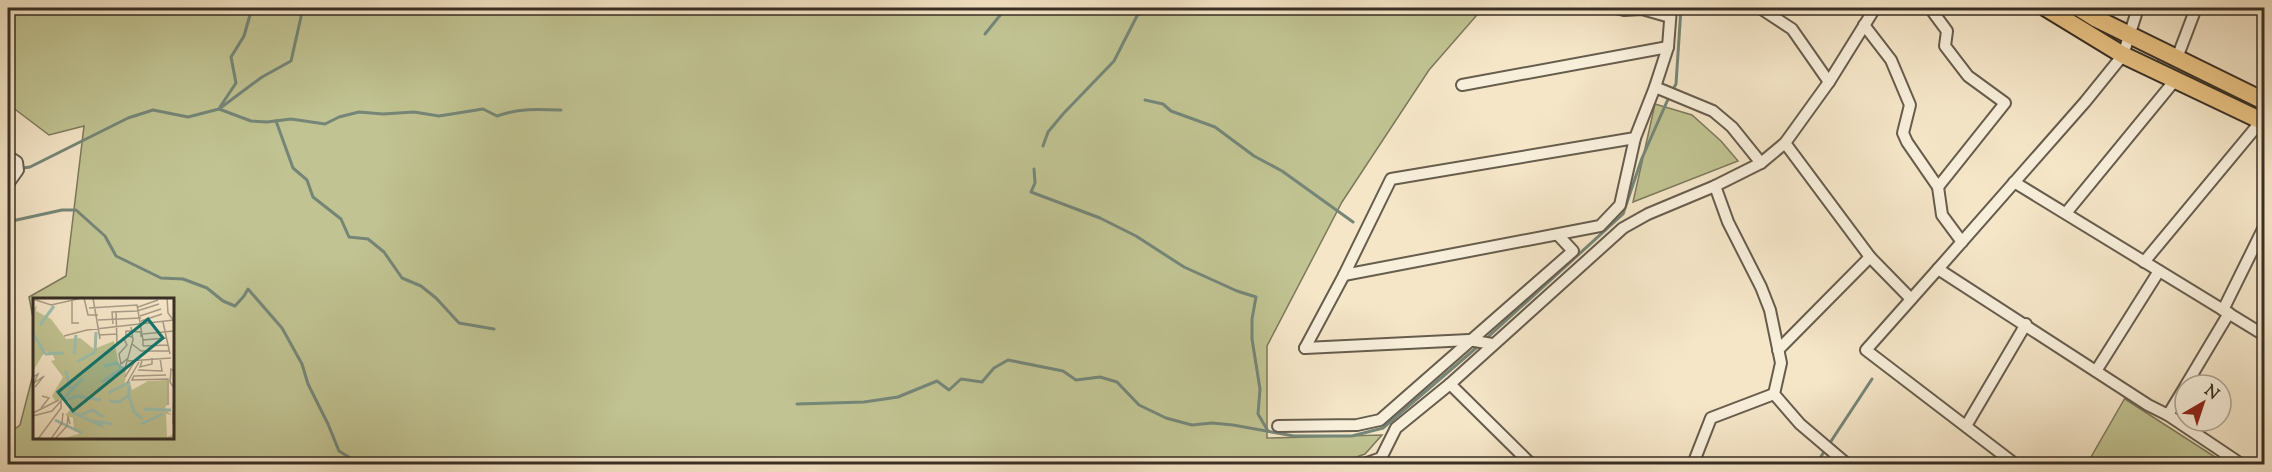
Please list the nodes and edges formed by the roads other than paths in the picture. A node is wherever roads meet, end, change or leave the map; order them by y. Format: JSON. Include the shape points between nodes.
{"nodes":[{"id":1,"x":1616,"y":8,"type":"edge"},
{"id":2,"x":1760,"y":8,"type":"edge"},
{"id":3,"x":1875,"y":8,"type":"edge"},
{"id":4,"x":1930,"y":8,"type":"edge"},
{"id":5,"x":2046,"y":8,"type":"edge"},
{"id":6,"x":2079,"y":8,"type":"edge"},
{"id":7,"x":2138,"y":8,"type":"edge"},
{"id":8,"x":2196,"y":8,"type":"edge"},
{"id":9,"x":1670,"y":12,"type":"edge"},
{"id":10,"x":1864,"y":25,"type":"junction"},
{"id":11,"x":2128,"y":34,"type":"junction"},
{"id":12,"x":1668,"y":47,"type":"junction"},
{"id":13,"x":2123,"y":55,"type":"junction"},
{"id":14,"x":2177,"y":58,"type":"junction"},
{"id":15,"x":2176,"y":79,"type":"junction"},
{"id":16,"x":1829,"y":82,"type":"junction"},
{"id":17,"x":1462,"y":85,"type":"dead end"},
{"id":18,"x":1655,"y":87,"type":"junction"},
{"id":19,"x":2265,"y":101,"type":"edge"},
{"id":20,"x":2263,"y":121,"type":"edge"},
{"id":21,"x":1635,"y":138,"type":"junction"},
{"id":22,"x":1785,"y":143,"type":"junction"},
{"id":23,"x":8,"y":156,"type":"edge"},
{"id":24,"x":1761,"y":163,"type":"junction"},
{"id":25,"x":2014,"y":182,"type":"junction"},
{"id":26,"x":8,"y":184,"type":"edge"},
{"id":27,"x":1715,"y":186,"type":"junction"},
{"id":28,"x":1938,"y":187,"type":"junction"},
{"id":29,"x":2066,"y":213,"type":"junction"},
{"id":30,"x":2265,"y":227,"type":"edge"},
{"id":31,"x":1558,"y":236,"type":"junction"},
{"id":32,"x":1962,"y":242,"type":"junction"},
{"id":33,"x":1870,"y":257,"type":"junction"},
{"id":34,"x":2144,"y":262,"type":"junction"},
{"id":35,"x":1938,"y":269,"type":"junction"},
{"id":36,"x":2159,"y":271,"type":"junction"},
{"id":37,"x":1344,"y":275,"type":"junction"},
{"id":38,"x":1911,"y":299,"type":"junction"},
{"id":39,"x":2226,"y":312,"type":"junction"},
{"id":40,"x":2026,"y":324,"type":"junction"},
{"id":41,"x":2265,"y":334,"type":"edge"},
{"id":42,"x":1471,"y":340,"type":"junction"},
{"id":43,"x":1492,"y":344,"type":"junction"},
{"id":44,"x":1778,"y":350,"type":"junction"},
{"id":45,"x":2096,"y":371,"type":"junction"},
{"id":46,"x":2193,"y":373,"type":"edge"},
{"id":47,"x":1450,"y":384,"type":"junction"},
{"id":48,"x":1774,"y":394,"type":"junction"},
{"id":49,"x":2173,"y":407,"type":"edge"},
{"id":50,"x":2168,"y":415,"type":"junction"},
{"id":51,"x":1278,"y":426,"type":"dead end"},
{"id":52,"x":1966,"y":426,"type":"junction"},
{"id":53,"x":1844,"y":464,"type":"edge"},
{"id":54,"x":1364,"y":465,"type":"edge"},
{"id":55,"x":1532,"y":465,"type":"edge"},
{"id":56,"x":1693,"y":465,"type":"edge"},
{"id":57,"x":2015,"y":465,"type":"edge"},
{"id":58,"x":2241,"y":465,"type":"edge"}],
"edges":[{"from":1,"to":9,"type":"street"},
{"from":2,"to":16,"type":"street","via":[[1792,29]]},
{"from":3,"to":10,"type":"street"},
{"from":4,"to":28,"type":"street","via":[[1947,31],[1945,46],[1968,76],[2005,103]]},
{"from":5,"to":13,"type":"main road"},
{"from":6,"to":11,"type":"main road"},
{"from":7,"to":11,"type":"street"},
{"from":8,"to":14,"type":"street"},
{"from":9,"to":12,"type":"street"},
{"from":10,"to":16,"type":"street"},
{"from":10,"to":28,"type":"street","via":[[1891,60],[1910,105],[1903,133]]},
{"from":11,"to":13,"type":"street"},
{"from":11,"to":14,"type":"main road"},
{"from":12,"to":17,"type":"street"},
{"from":12,"to":18,"type":"street"},
{"from":13,"to":15,"type":"main road"},
{"from":13,"to":25,"type":"street"},
{"from":14,"to":19,"type":"main road"},
{"from":15,"to":20,"type":"main road"},
{"from":15,"to":29,"type":"street"},
{"from":16,"to":22,"type":"street"},
{"from":18,"to":21,"type":"street"},
{"from":18,"to":24,"type":"street","via":[[1713,111],[1732,127]]},
{"from":20,"to":34,"type":"street"},
{"from":21,"to":31,"type":"street","via":[[1620,205],[1600,226]]},
{"from":21,"to":37,"type":"street","via":[[1390,179]]},
{"from":22,"to":24,"type":"street"},
{"from":22,"to":33,"type":"street"},
{"from":23,"to":26,"type":"street","via":[[17,162],[18,170]]},
{"from":24,"to":27,"type":"street"},
{"from":25,"to":29,"type":"street"},
{"from":25,"to":32,"type":"street"},
{"from":27,"to":43,"type":"street","via":[[1623,228]]},
{"from":27,"to":44,"type":"street","via":[[1770,310]]},
{"from":28,"to":32,"type":"street","via":[[1942,215]]},
{"from":29,"to":34,"type":"street"},
{"from":30,"to":39,"type":"street"},
{"from":31,"to":37,"type":"street"},
{"from":31,"to":42,"type":"street","via":[[1573,251]]},
{"from":32,"to":35,"type":"street"},
{"from":33,"to":38,"type":"street"},
{"from":33,"to":44,"type":"street"},
{"from":34,"to":36,"type":"street"},
{"from":35,"to":38,"type":"street"},
{"from":35,"to":40,"type":"street"},
{"from":36,"to":39,"type":"street"},
{"from":36,"to":45,"type":"street"},
{"from":37,"to":42,"type":"street","via":[[1305,348]]},
{"from":38,"to":52,"type":"street","via":[[1866,350]]},
{"from":39,"to":41,"type":"street"},
{"from":39,"to":46,"type":"street"},
{"from":40,"to":45,"type":"street"},
{"from":40,"to":52,"type":"street"},
{"from":42,"to":43,"type":"street"},
{"from":42,"to":51,"type":"street","via":[[1380,420],[1357,425]]},
{"from":43,"to":47,"type":"street"},
{"from":44,"to":48,"type":"street","via":[[1781,363]]},
{"from":45,"to":50,"type":"street"},
{"from":47,"to":54,"type":"street","via":[[1396,428],[1382,458]]},
{"from":47,"to":55,"type":"street"},
{"from":48,"to":53,"type":"street"},
{"from":48,"to":56,"type":"street","via":[[1711,418]]},
{"from":49,"to":50,"type":"street"},
{"from":50,"to":58,"type":"street"},
{"from":52,"to":57,"type":"street"}]}
